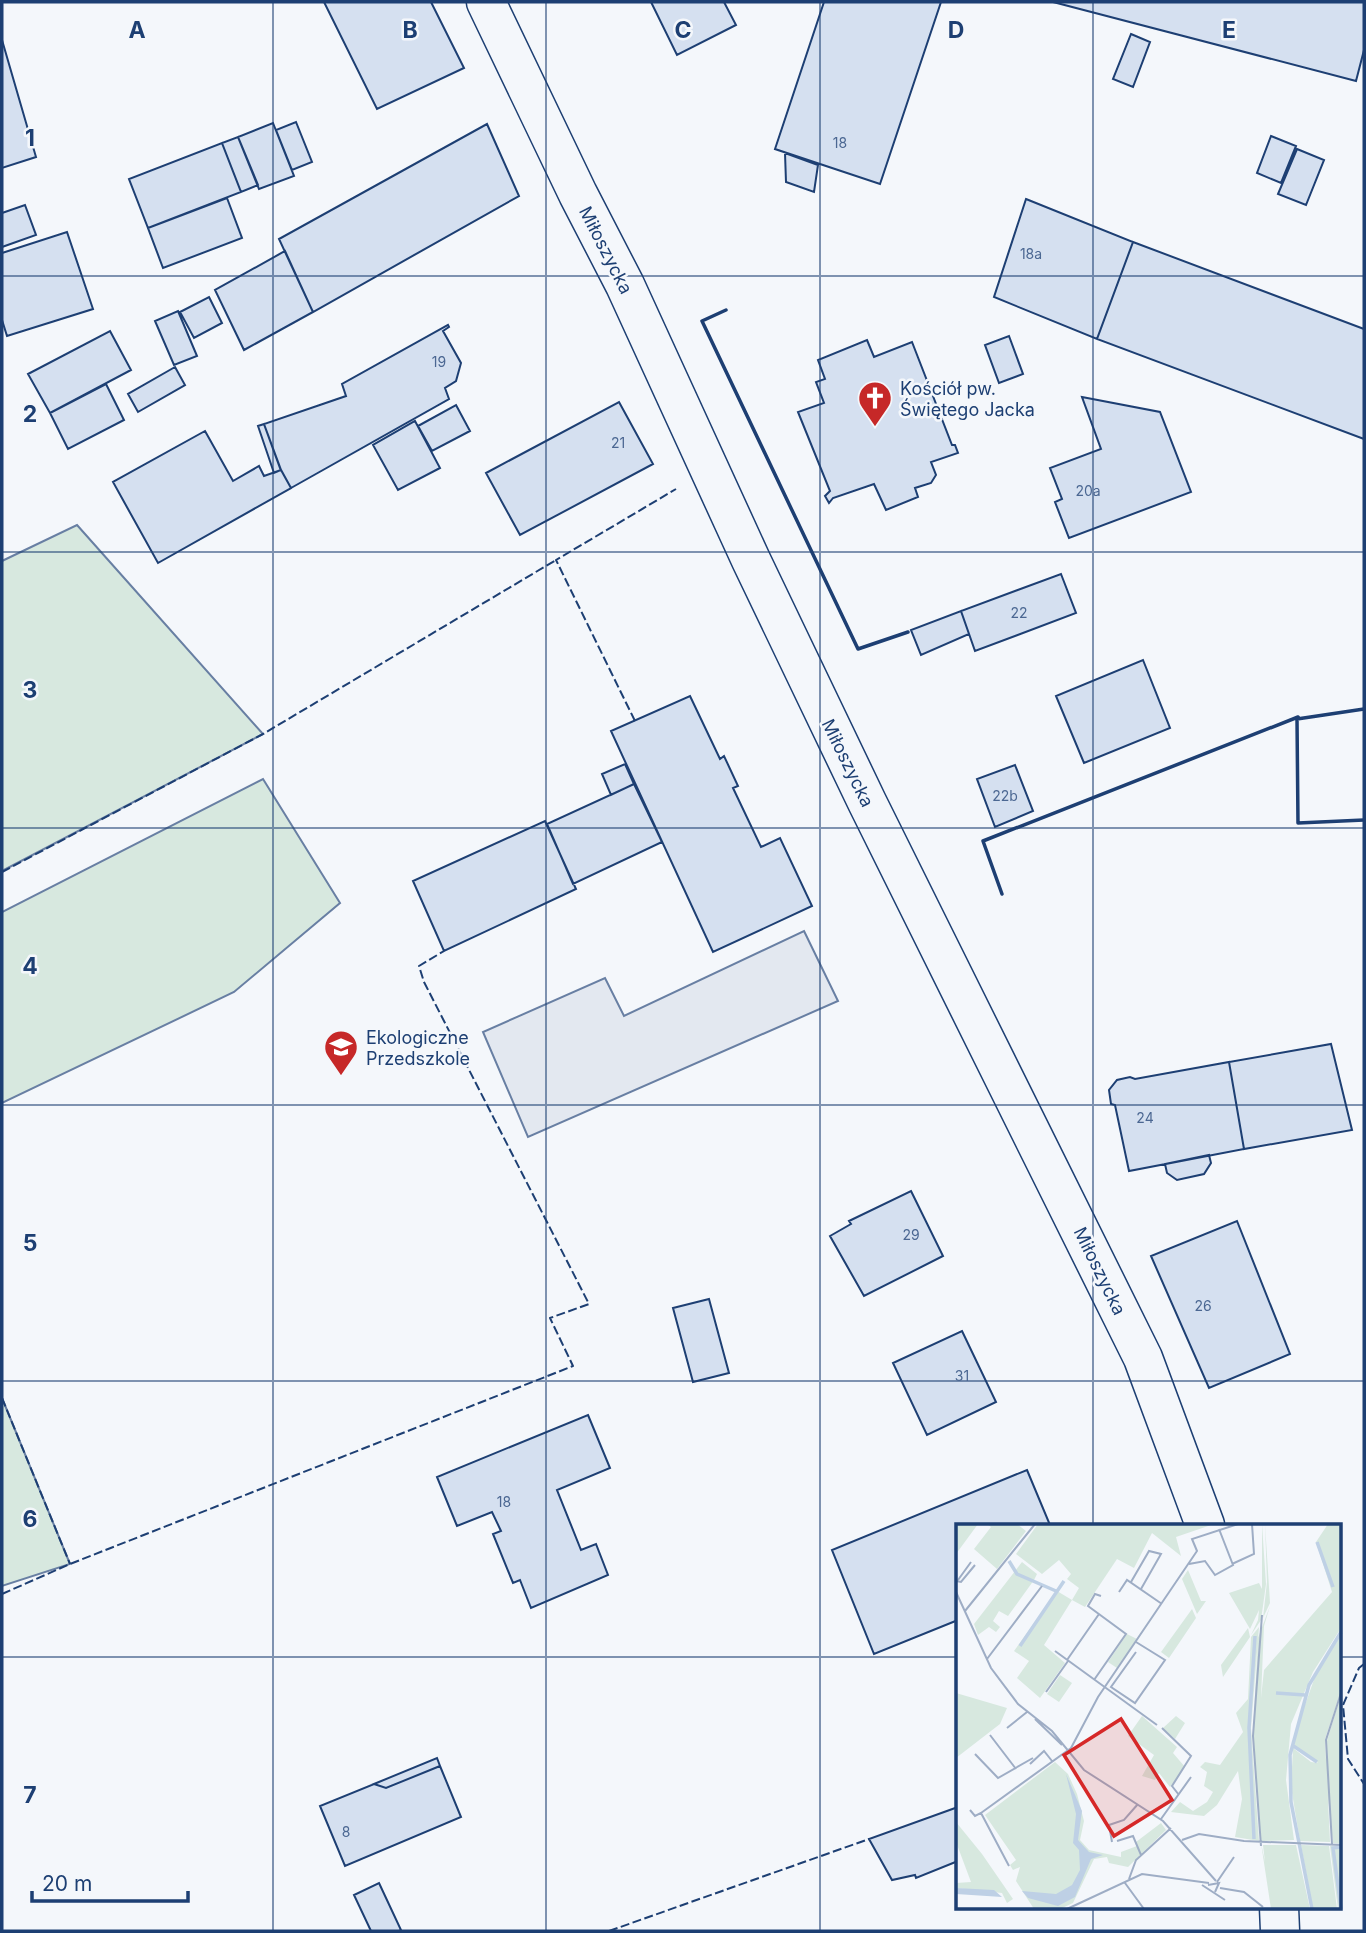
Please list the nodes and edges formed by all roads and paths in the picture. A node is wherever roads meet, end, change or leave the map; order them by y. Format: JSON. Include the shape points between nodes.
{"nodes":[{"id":1,"x":486,"y":2,"type":"edge"},
{"id":2,"x":1205,"y":1524,"type":"edge"},
{"id":3,"x":1279,"y":1909,"type":"edge"},
{"id":4,"x":1280,"y":1931,"type":"edge"}],
"edges":[{"from":1,"to":2,"type":"street","name":"Miłoszycka","via":[[625,285],[885,839],[1143,1358]]},
{"from":3,"to":4,"type":"street"}]}
